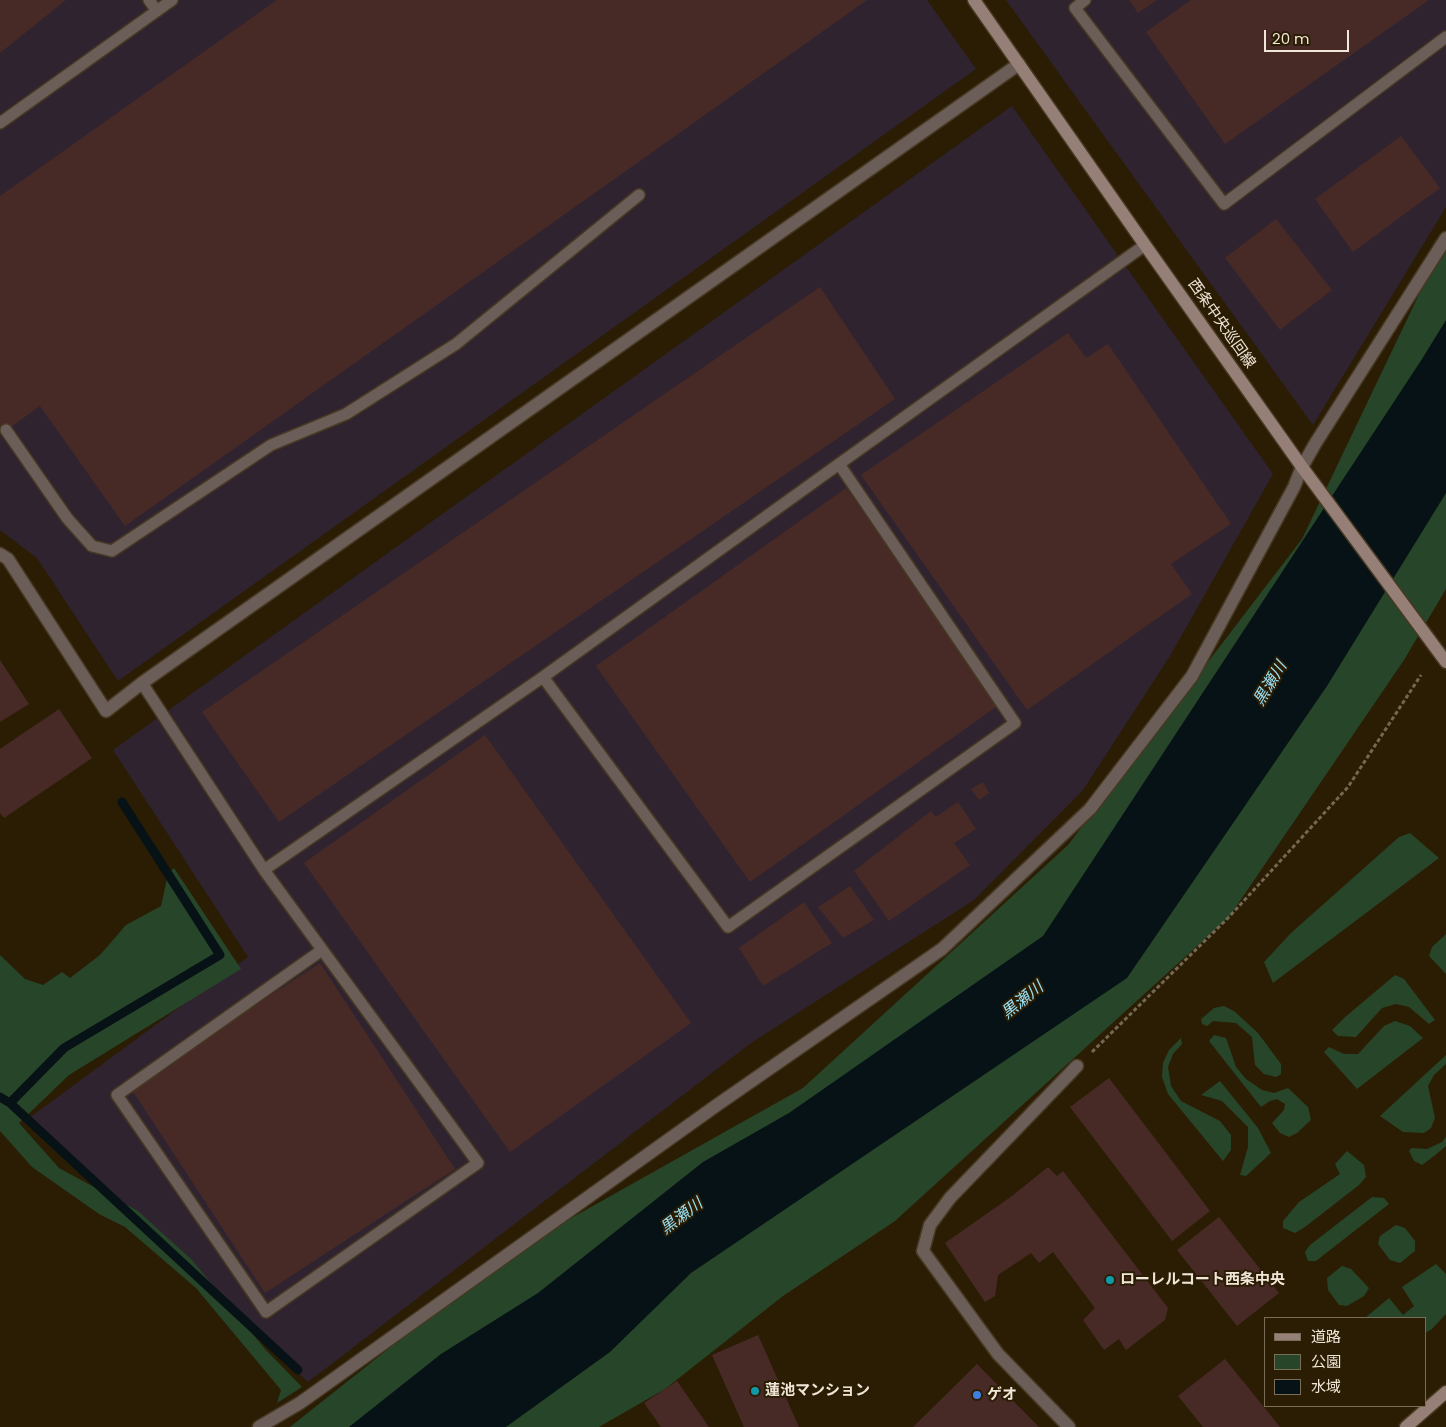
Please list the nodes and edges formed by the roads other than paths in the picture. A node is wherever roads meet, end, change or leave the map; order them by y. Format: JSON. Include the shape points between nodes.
{"nodes":[{"id":1,"x":149,"y":0,"type":"edge"},
{"id":2,"x":172,"y":0,"type":"edge"},
{"id":3,"x":974,"y":0,"type":"edge"},
{"id":4,"x":1085,"y":0,"type":"edge"},
{"id":5,"x":157,"y":11,"type":"junction"},
{"id":6,"x":1446,"y":37,"type":"edge"},
{"id":7,"x":1019,"y":64,"type":"junction"},
{"id":8,"x":0,"y":123,"type":"edge"},
{"id":9,"x":639,"y":195,"type":"dead end"},
{"id":10,"x":1446,"y":238,"type":"edge"},
{"id":11,"x":1145,"y":244,"type":"junction"},
{"id":12,"x":6,"y":430,"type":"dead end"},
{"id":13,"x":839,"y":464,"type":"junction"},
{"id":14,"x":1302,"y":466,"type":"junction"},
{"id":15,"x":0,"y":554,"type":"edge"},
{"id":16,"x":1446,"y":662,"type":"edge"},
{"id":17,"x":543,"y":677,"type":"junction"},
{"id":18,"x":142,"y":682,"type":"junction"},
{"id":19,"x":264,"y":870,"type":"junction"},
{"id":20,"x":322,"y":950,"type":"junction"},
{"id":21,"x":1077,"y":1066,"type":"road end"},
{"id":22,"x":1446,"y":1392,"type":"edge"},
{"id":23,"x":259,"y":1427,"type":"edge"},
{"id":24,"x":1069,"y":1427,"type":"edge"},
{"id":25,"x":1407,"y":1427,"type":"edge"}],
"edges":[{"from":1,"to":5,"type":"lane"},
{"from":2,"to":5,"type":"lane"},
{"from":3,"to":7,"type":"street","name":"西条中央巡回線"},
{"from":4,"to":6,"type":"lane","via":[[1076,8],[1224,204]]},
{"from":5,"to":8,"type":"lane"},
{"from":7,"to":11,"type":"street","name":"西条中央巡回線"},
{"from":7,"to":18,"type":"street"},
{"from":9,"to":12,"type":"lane","via":[[456,344],[346,414],[271,445],[112,551],[92,546],[67,518]]},
{"from":10,"to":14,"type":"street"},
{"from":11,"to":13,"type":"lane"},
{"from":11,"to":14,"type":"street","name":"西条中央巡回線"},
{"from":13,"to":17,"type":"lane"},
{"from":13,"to":17,"type":"lane","via":[[1015,723],[728,927]]},
{"from":14,"to":16,"type":"street","name":"西条中央巡回線"},
{"from":14,"to":23,"type":"street","via":[[1294,487],[1192,676],[1090,809],[942,949],[709,1110],[300,1403]]},
{"from":15,"to":18,"type":"street","via":[[8,559],[106,711]]},
{"from":17,"to":19,"type":"lane"},
{"from":18,"to":19,"type":"lane"},
{"from":19,"to":20,"type":"lane"},
{"from":20,"to":20,"type":"lane","via":[[478,1163],[266,1312],[117,1095]]},
{"from":21,"to":24,"type":"street","via":[[950,1198],[930,1225],[923,1251],[998,1354]]},
{"from":22,"to":25,"type":"street"}]}
